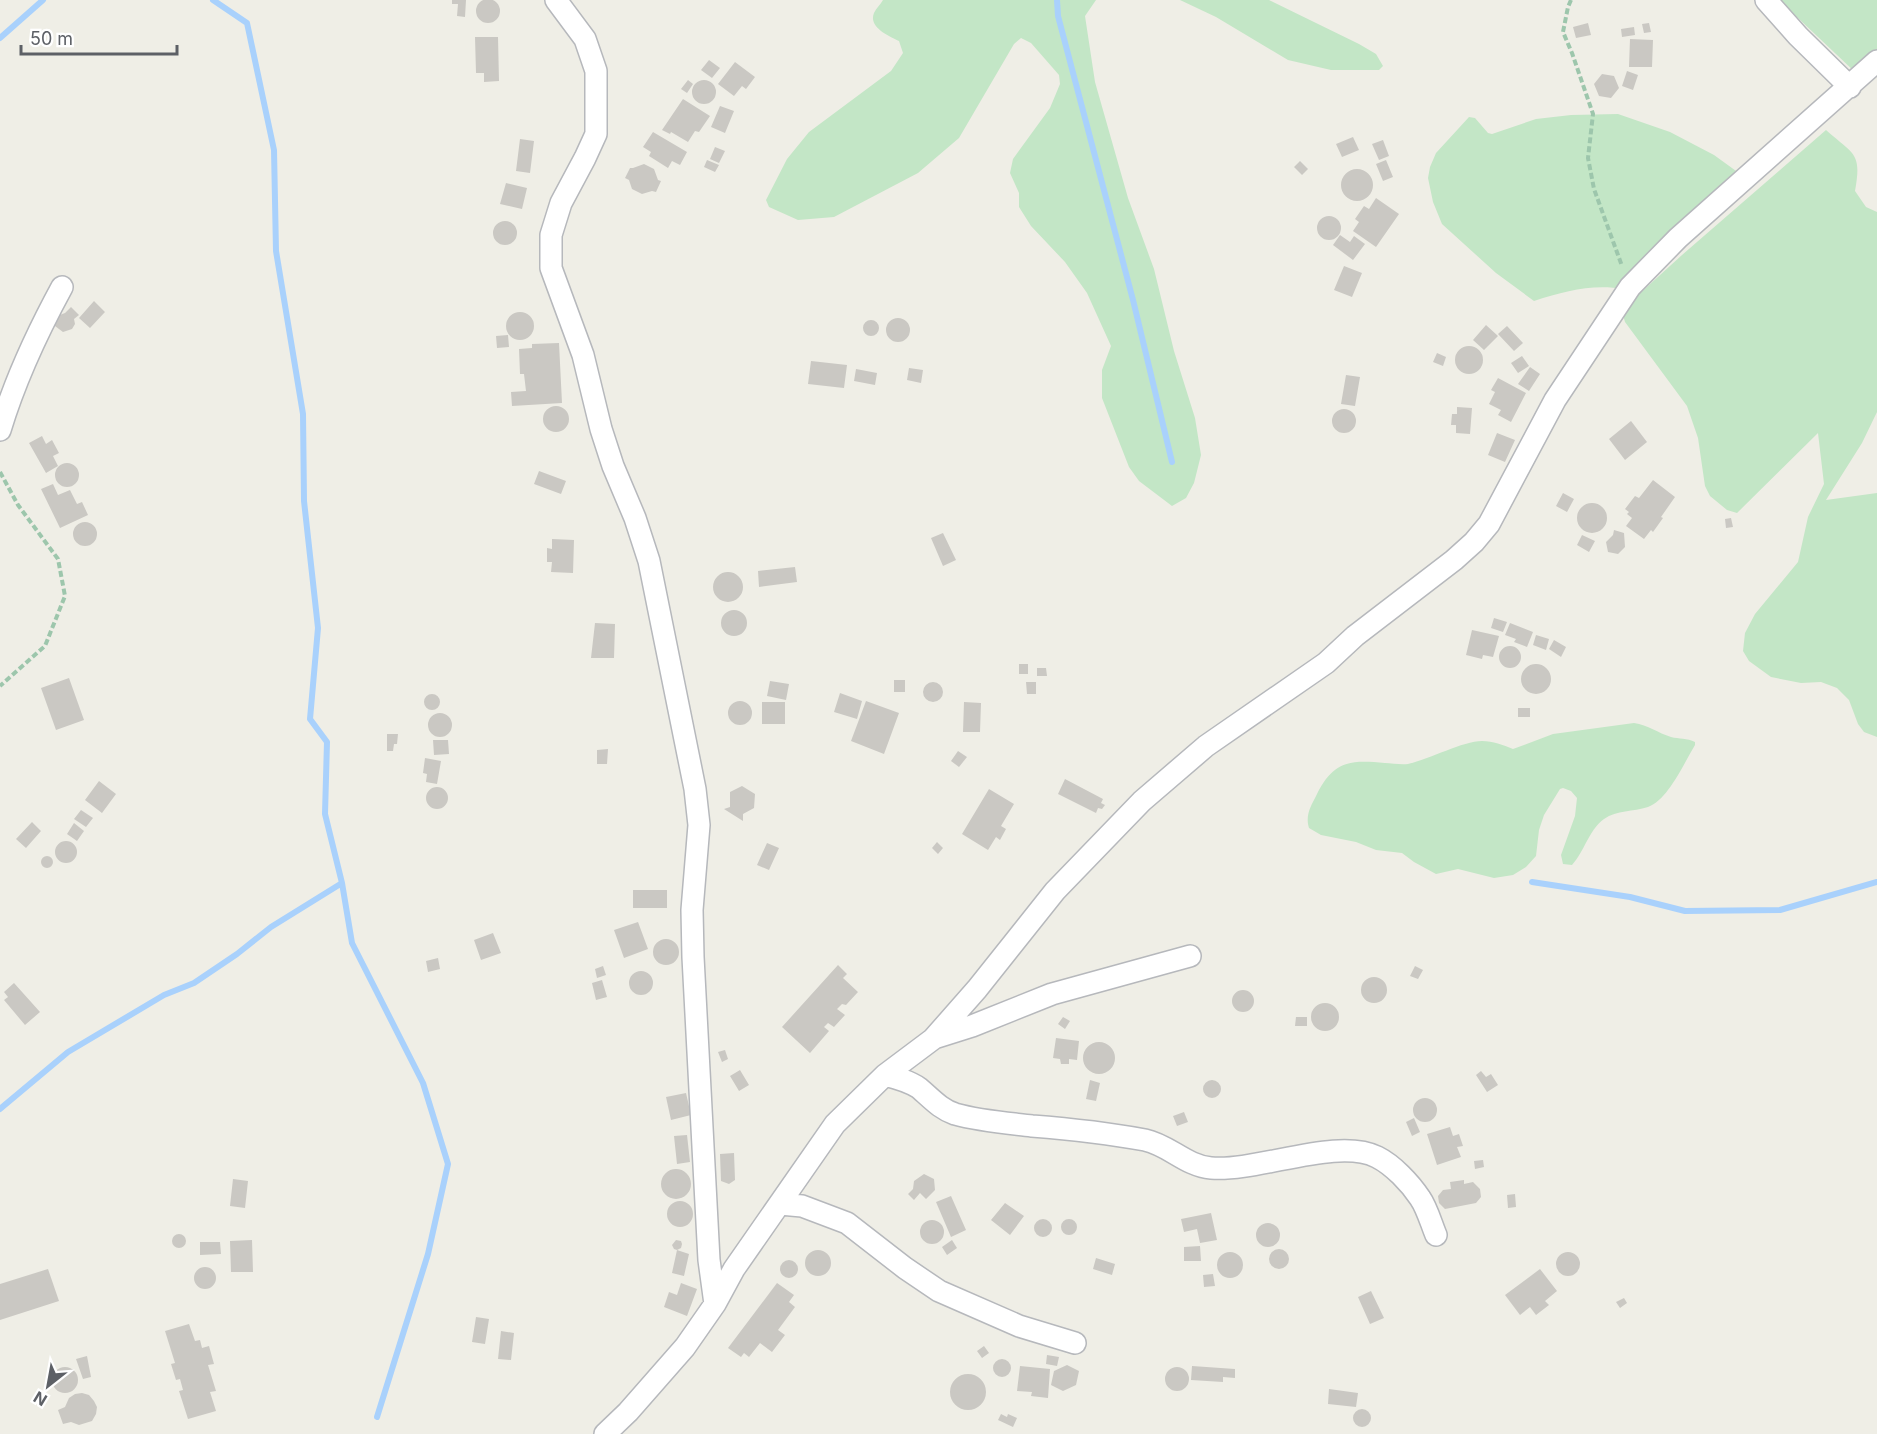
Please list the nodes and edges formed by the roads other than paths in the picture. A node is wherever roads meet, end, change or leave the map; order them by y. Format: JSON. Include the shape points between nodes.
{"nodes":[{"id":1,"x":556,"y":0,"type":"edge"},
{"id":2,"x":1766,"y":0,"type":"edge"},
{"id":3,"x":1877,"y":61,"type":"edge"},
{"id":4,"x":1850,"y":87,"type":"junction"},
{"id":5,"x":62,"y":287,"type":"dead end"},
{"id":6,"x":0,"y":430,"type":"edge"},
{"id":7,"x":1190,"y":956,"type":"dead end"},
{"id":8,"x":933,"y":1039,"type":"junction"},
{"id":9,"x":885,"y":1075,"type":"junction"},
{"id":10,"x":780,"y":1204,"type":"junction"},
{"id":11,"x":1436,"y":1235,"type":"dead end"},
{"id":12,"x":715,"y":1304,"type":"junction"},
{"id":13,"x":1075,"y":1343,"type":"dead end"},
{"id":14,"x":605,"y":1434,"type":"edge"}],
"edges":[{"from":1,"to":12,"type":"street","via":[[585,39],[596,72],[596,134],[561,203],[551,235],[551,268],[583,355],[613,466],[649,561],[696,798],[699,825],[693,945],[709,1260]]},
{"from":2,"to":4,"type":"street"},
{"from":3,"to":4,"type":"street"},
{"from":4,"to":8,"type":"street","via":[[1685,231],[1630,287],[1555,400],[1500,506],[1473,542],[1326,663],[1206,746],[1142,801],[1055,891]]},
{"from":5,"to":6,"type":"street","via":[[41,325]]},
{"from":7,"to":8,"type":"street","via":[[1052,994]]},
{"from":8,"to":9,"type":"street"},
{"from":9,"to":10,"type":"street","via":[[835,1124]]},
{"from":9,"to":11,"type":"street","via":[[909,1082],[954,1114],[1148,1141],[1208,1168],[1228,1169],[1329,1151],[1360,1152],[1393,1168],[1420,1198]]},
{"from":10,"to":12,"type":"street","via":[[734,1269]]},
{"from":10,"to":13,"type":"street","via":[[802,1206],[847,1223],[939,1291],[1019,1326]]},
{"from":12,"to":14,"type":"street","via":[[685,1347]]}]}
